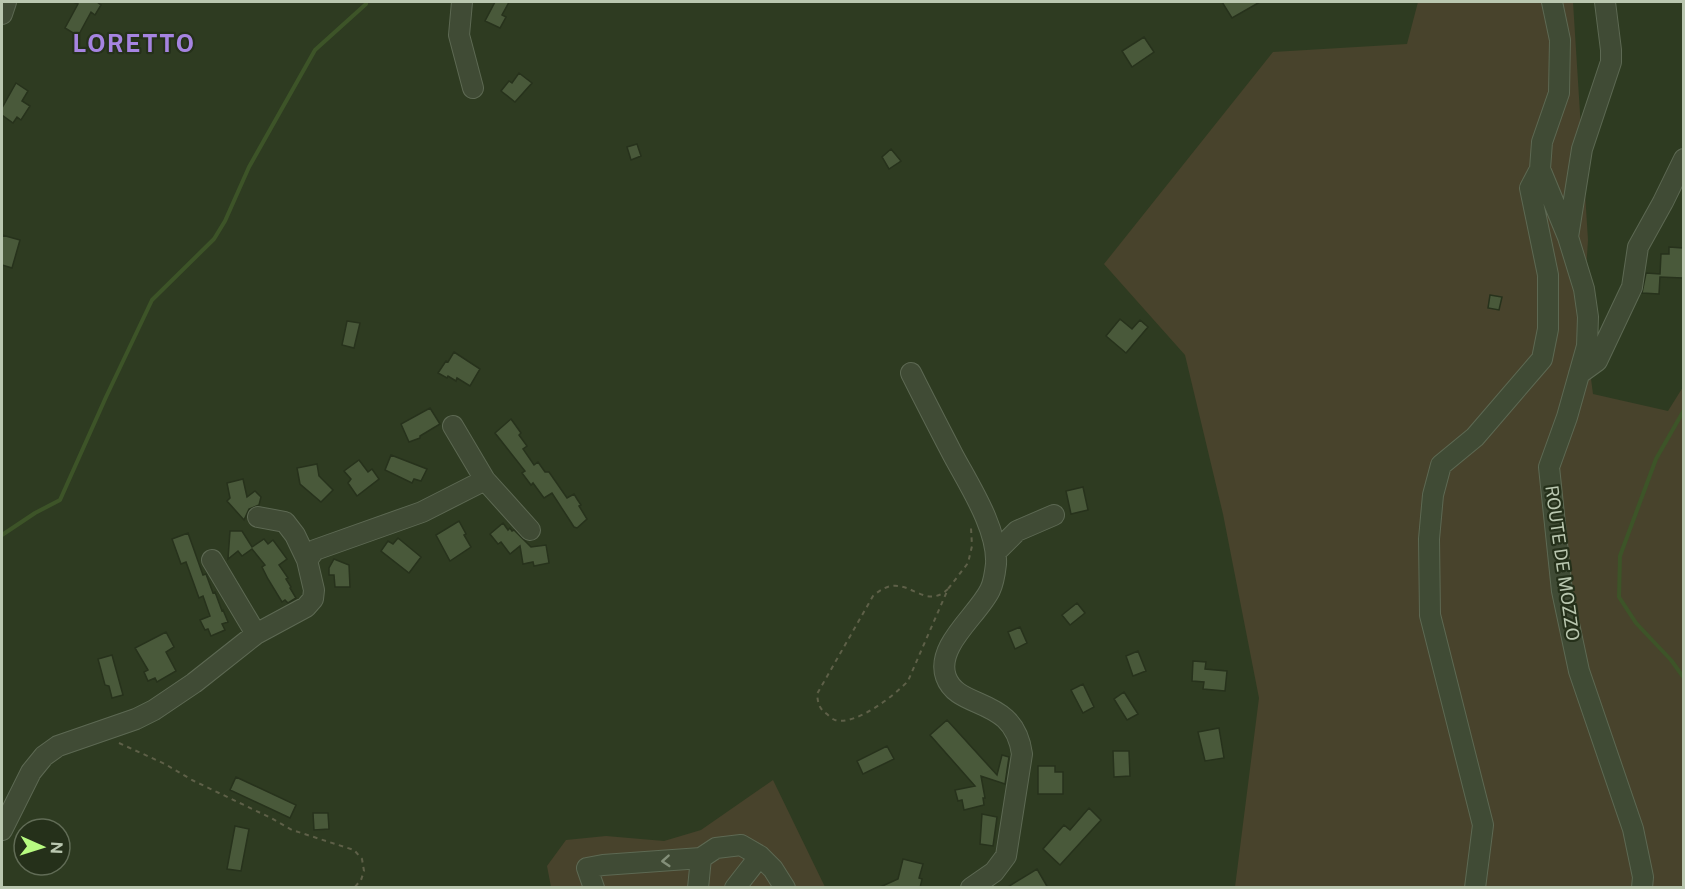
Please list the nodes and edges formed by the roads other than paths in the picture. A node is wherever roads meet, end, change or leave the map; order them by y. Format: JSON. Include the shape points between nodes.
{"nodes":[{"id":1,"x":6,"y":2,"type":"edge"},
{"id":2,"x":462,"y":2,"type":"edge"},
{"id":3,"x":1552,"y":2,"type":"edge"},
{"id":4,"x":1605,"y":2,"type":"edge"},
{"id":5,"x":2,"y":14,"type":"edge"},
{"id":6,"x":473,"y":88,"type":"dead end"},
{"id":7,"x":1683,"y":159,"type":"edge"},
{"id":8,"x":1540,"y":170,"type":"junction"},
{"id":9,"x":1568,"y":237,"type":"junction"},
{"id":10,"x":911,"y":374,"type":"dead end"},
{"id":11,"x":1579,"y":374,"type":"junction"},
{"id":12,"x":453,"y":426,"type":"dead end"},
{"id":13,"x":485,"y":480,"type":"junction"},
{"id":14,"x":1054,"y":514,"type":"dead end"},
{"id":15,"x":258,"y":517,"type":"dead end"},
{"id":16,"x":530,"y":530,"type":"dead end"},
{"id":17,"x":996,"y":552,"type":"junction"},
{"id":18,"x":212,"y":560,"type":"dead end"},
{"id":19,"x":307,"y":560,"type":"junction"},
{"id":20,"x":256,"y":634,"type":"junction"},
{"id":21,"x":2,"y":830,"type":"edge"},
{"id":22,"x":760,"y":856,"type":"junction"},
{"id":23,"x":700,"y":858,"type":"junction"},
{"id":24,"x":594,"y":888,"type":"edge"},
{"id":25,"x":698,"y":888,"type":"edge"},
{"id":26,"x":735,"y":888,"type":"edge"},
{"id":27,"x":785,"y":888,"type":"edge"},
{"id":28,"x":971,"y":888,"type":"edge"},
{"id":29,"x":1475,"y":888,"type":"edge"},
{"id":30,"x":1642,"y":888,"type":"edge"}],
"edges":[{"from":1,"to":5,"type":"street"},
{"from":2,"to":6,"type":"street","via":[[459,35]]},
{"from":3,"to":8,"type":"street","via":[[1560,40],[1559,93],[1542,142]]},
{"from":4,"to":9,"type":"street","via":[[1611,62],[1582,149]]},
{"from":7,"to":11,"type":"street","via":[[1638,247],[1632,286],[1597,361]]},
{"from":8,"to":9,"type":"street","name":"ROUTE DE MOZZO"},
{"from":8,"to":29,"type":"street","via":[[1530,188],[1548,274],[1548,328],[1542,359],[1475,437],[1441,465],[1433,495],[1429,539],[1431,615],[1483,825]]},
{"from":9,"to":11,"type":"street","name":"ROUTE DE MOZZO","via":[[1588,316],[1587,346]]},
{"from":10,"to":17,"type":"street","via":[[978,501]]},
{"from":11,"to":30,"type":"street","name":"ROUTE DE MOZZO","via":[[1549,467],[1562,591],[1579,671],[1633,829]]},
{"from":12,"to":13,"type":"street"},
{"from":13,"to":16,"type":"street"},
{"from":13,"to":19,"type":"street","via":[[422,512],[315,550]]},
{"from":14,"to":17,"type":"street","via":[[1017,531]]},
{"from":15,"to":19,"type":"street","via":[[285,522]]},
{"from":17,"to":28,"type":"street","via":[[990,590],[954,639],[946,661],[946,679],[952,687],[1013,725],[1022,754],[1006,856],[994,872]]},
{"from":18,"to":20,"type":"street"},
{"from":19,"to":20,"type":"street","via":[[313,599],[306,607]]},
{"from":20,"to":21,"type":"street","via":[[154,710],[58,746],[44,756],[31,772]]},
{"from":22,"to":23,"type":"street","via":[[741,845],[716,848]]},
{"from":22,"to":26,"type":"street"},
{"from":22,"to":27,"type":"street"},
{"from":23,"to":24,"type":"street","one_way":true,"via":[[586,868]]},
{"from":23,"to":25,"type":"street"}]}
